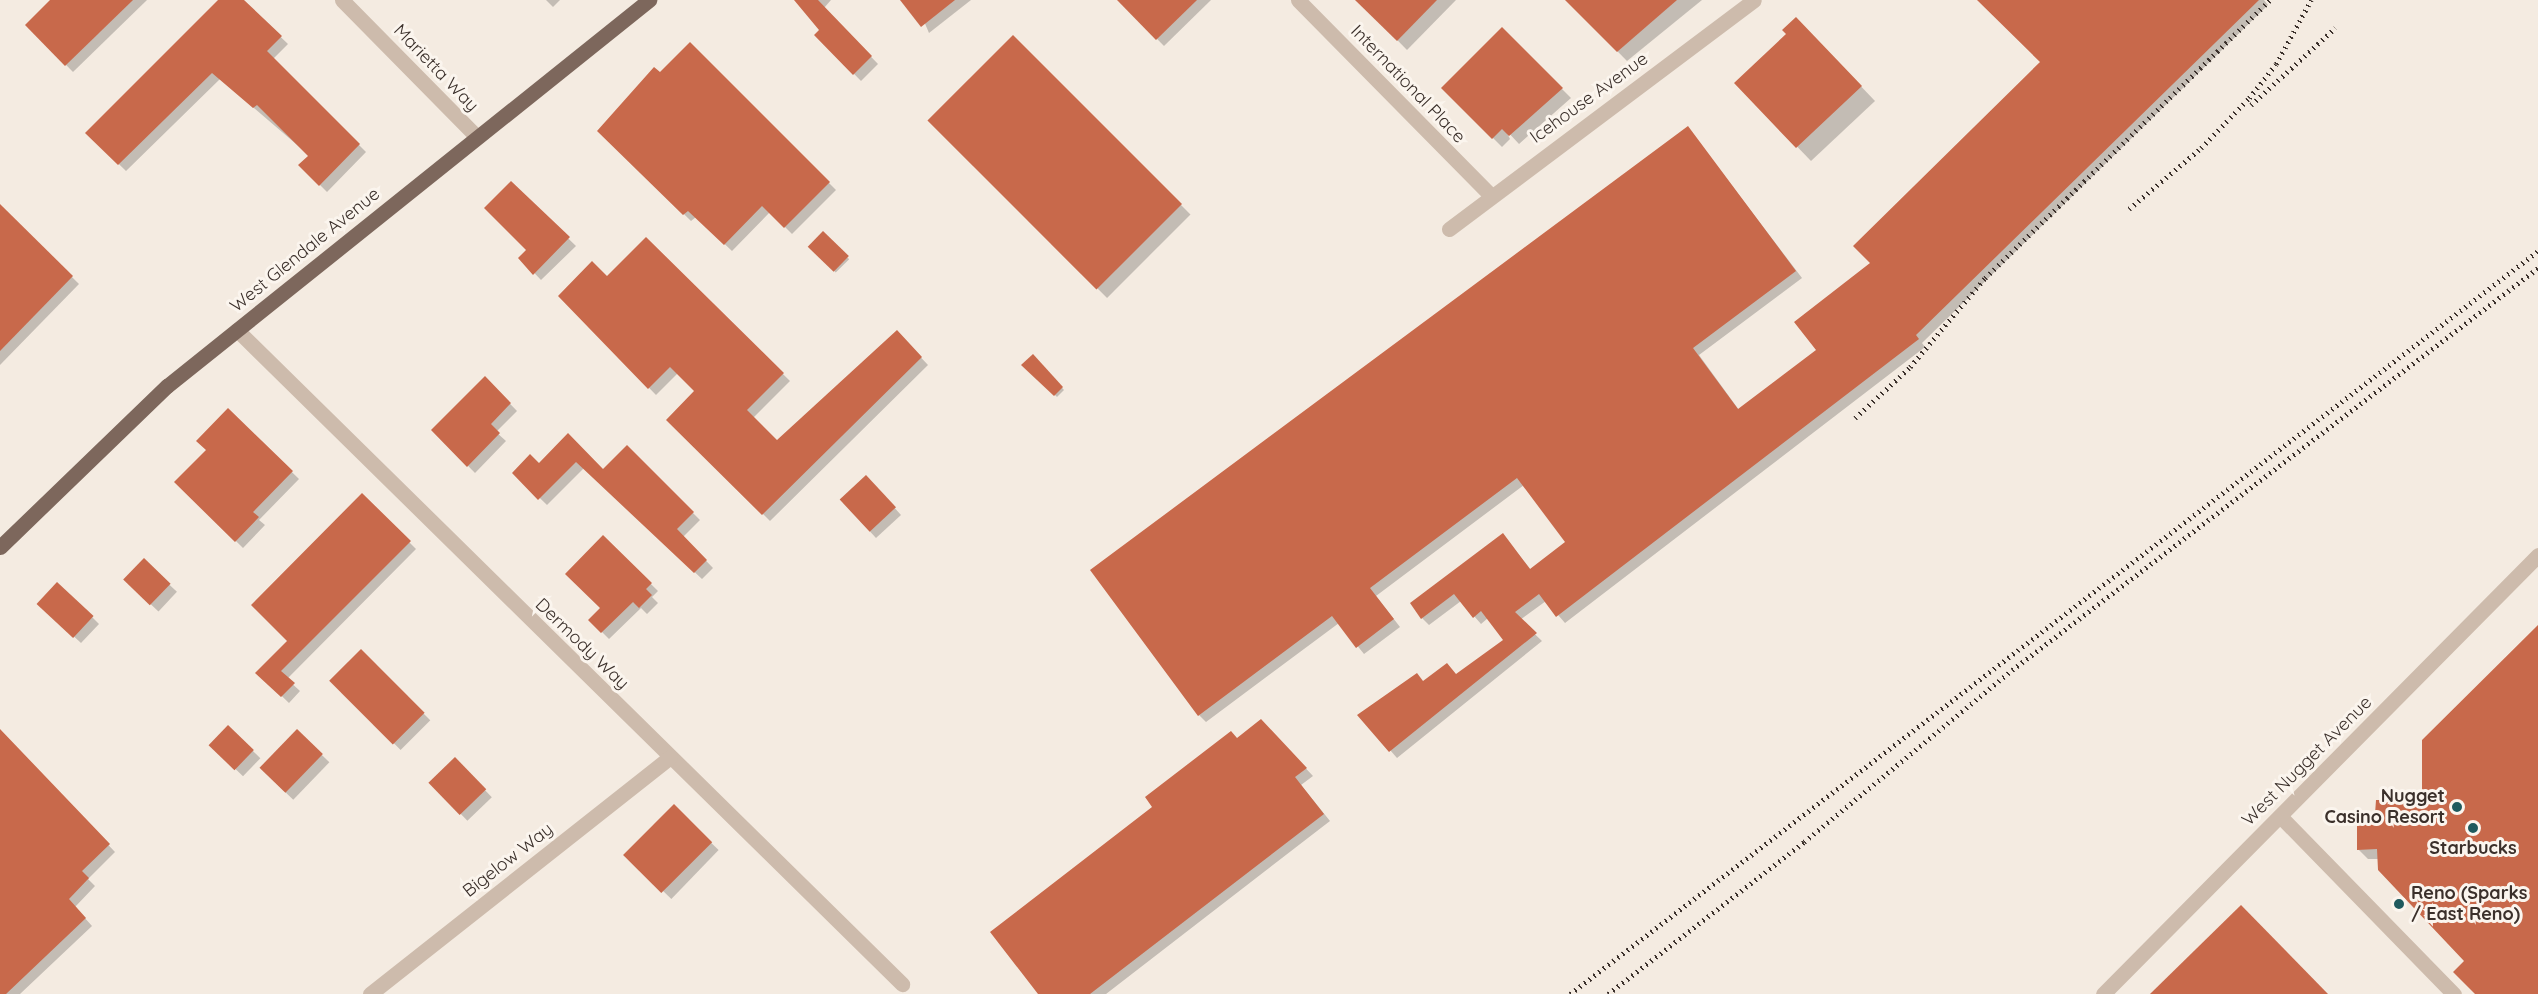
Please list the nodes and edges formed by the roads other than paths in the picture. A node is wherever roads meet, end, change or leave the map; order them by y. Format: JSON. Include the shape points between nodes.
{"nodes":[{"id":1,"x":342,"y":0,"type":"edge"},
{"id":2,"x":649,"y":0,"type":"edge"},
{"id":3,"x":1298,"y":0,"type":"edge"},
{"id":4,"x":1754,"y":0,"type":"edge"},
{"id":5,"x":477,"y":138,"type":"junction"},
{"id":6,"x":1490,"y":195,"type":"junction"},
{"id":7,"x":1449,"y":229,"type":"dead end"},
{"id":8,"x":237,"y":330,"type":"junction"},
{"id":9,"x":0,"y":547,"type":"edge"},
{"id":10,"x":2538,"y":555,"type":"edge"},
{"id":11,"x":670,"y":758,"type":"junction"},
{"id":12,"x":2280,"y":816,"type":"junction"},
{"id":13,"x":902,"y":984,"type":"dead end"},
{"id":14,"x":370,"y":994,"type":"edge"},
{"id":15,"x":2103,"y":994,"type":"edge"},
{"id":16,"x":2454,"y":994,"type":"edge"}],
"edges":[{"from":1,"to":5,"type":"street","name":"Marietta Way"},
{"from":2,"to":5,"type":"main road","name":"West Glendale Avenue"},
{"from":3,"to":6,"type":"street","name":"International Place"},
{"from":4,"to":6,"type":"street","name":"Icehouse Avenue"},
{"from":5,"to":8,"type":"main road","name":"West Glendale Avenue"},
{"from":6,"to":7,"type":"street","name":"Icehouse Avenue"},
{"from":8,"to":9,"type":"main road","name":"West Glendale Avenue","via":[[134,414]]},
{"from":8,"to":11,"type":"street","name":"Dermody Way"},
{"from":10,"to":12,"type":"street","name":"West Nugget Avenue"},
{"from":11,"to":13,"type":"street","name":"Dermody Way"},
{"from":11,"to":14,"type":"street","name":"Bigelow Way"},
{"from":12,"to":15,"type":"street","name":"West Nugget Avenue"},
{"from":12,"to":16,"type":"street"}]}
